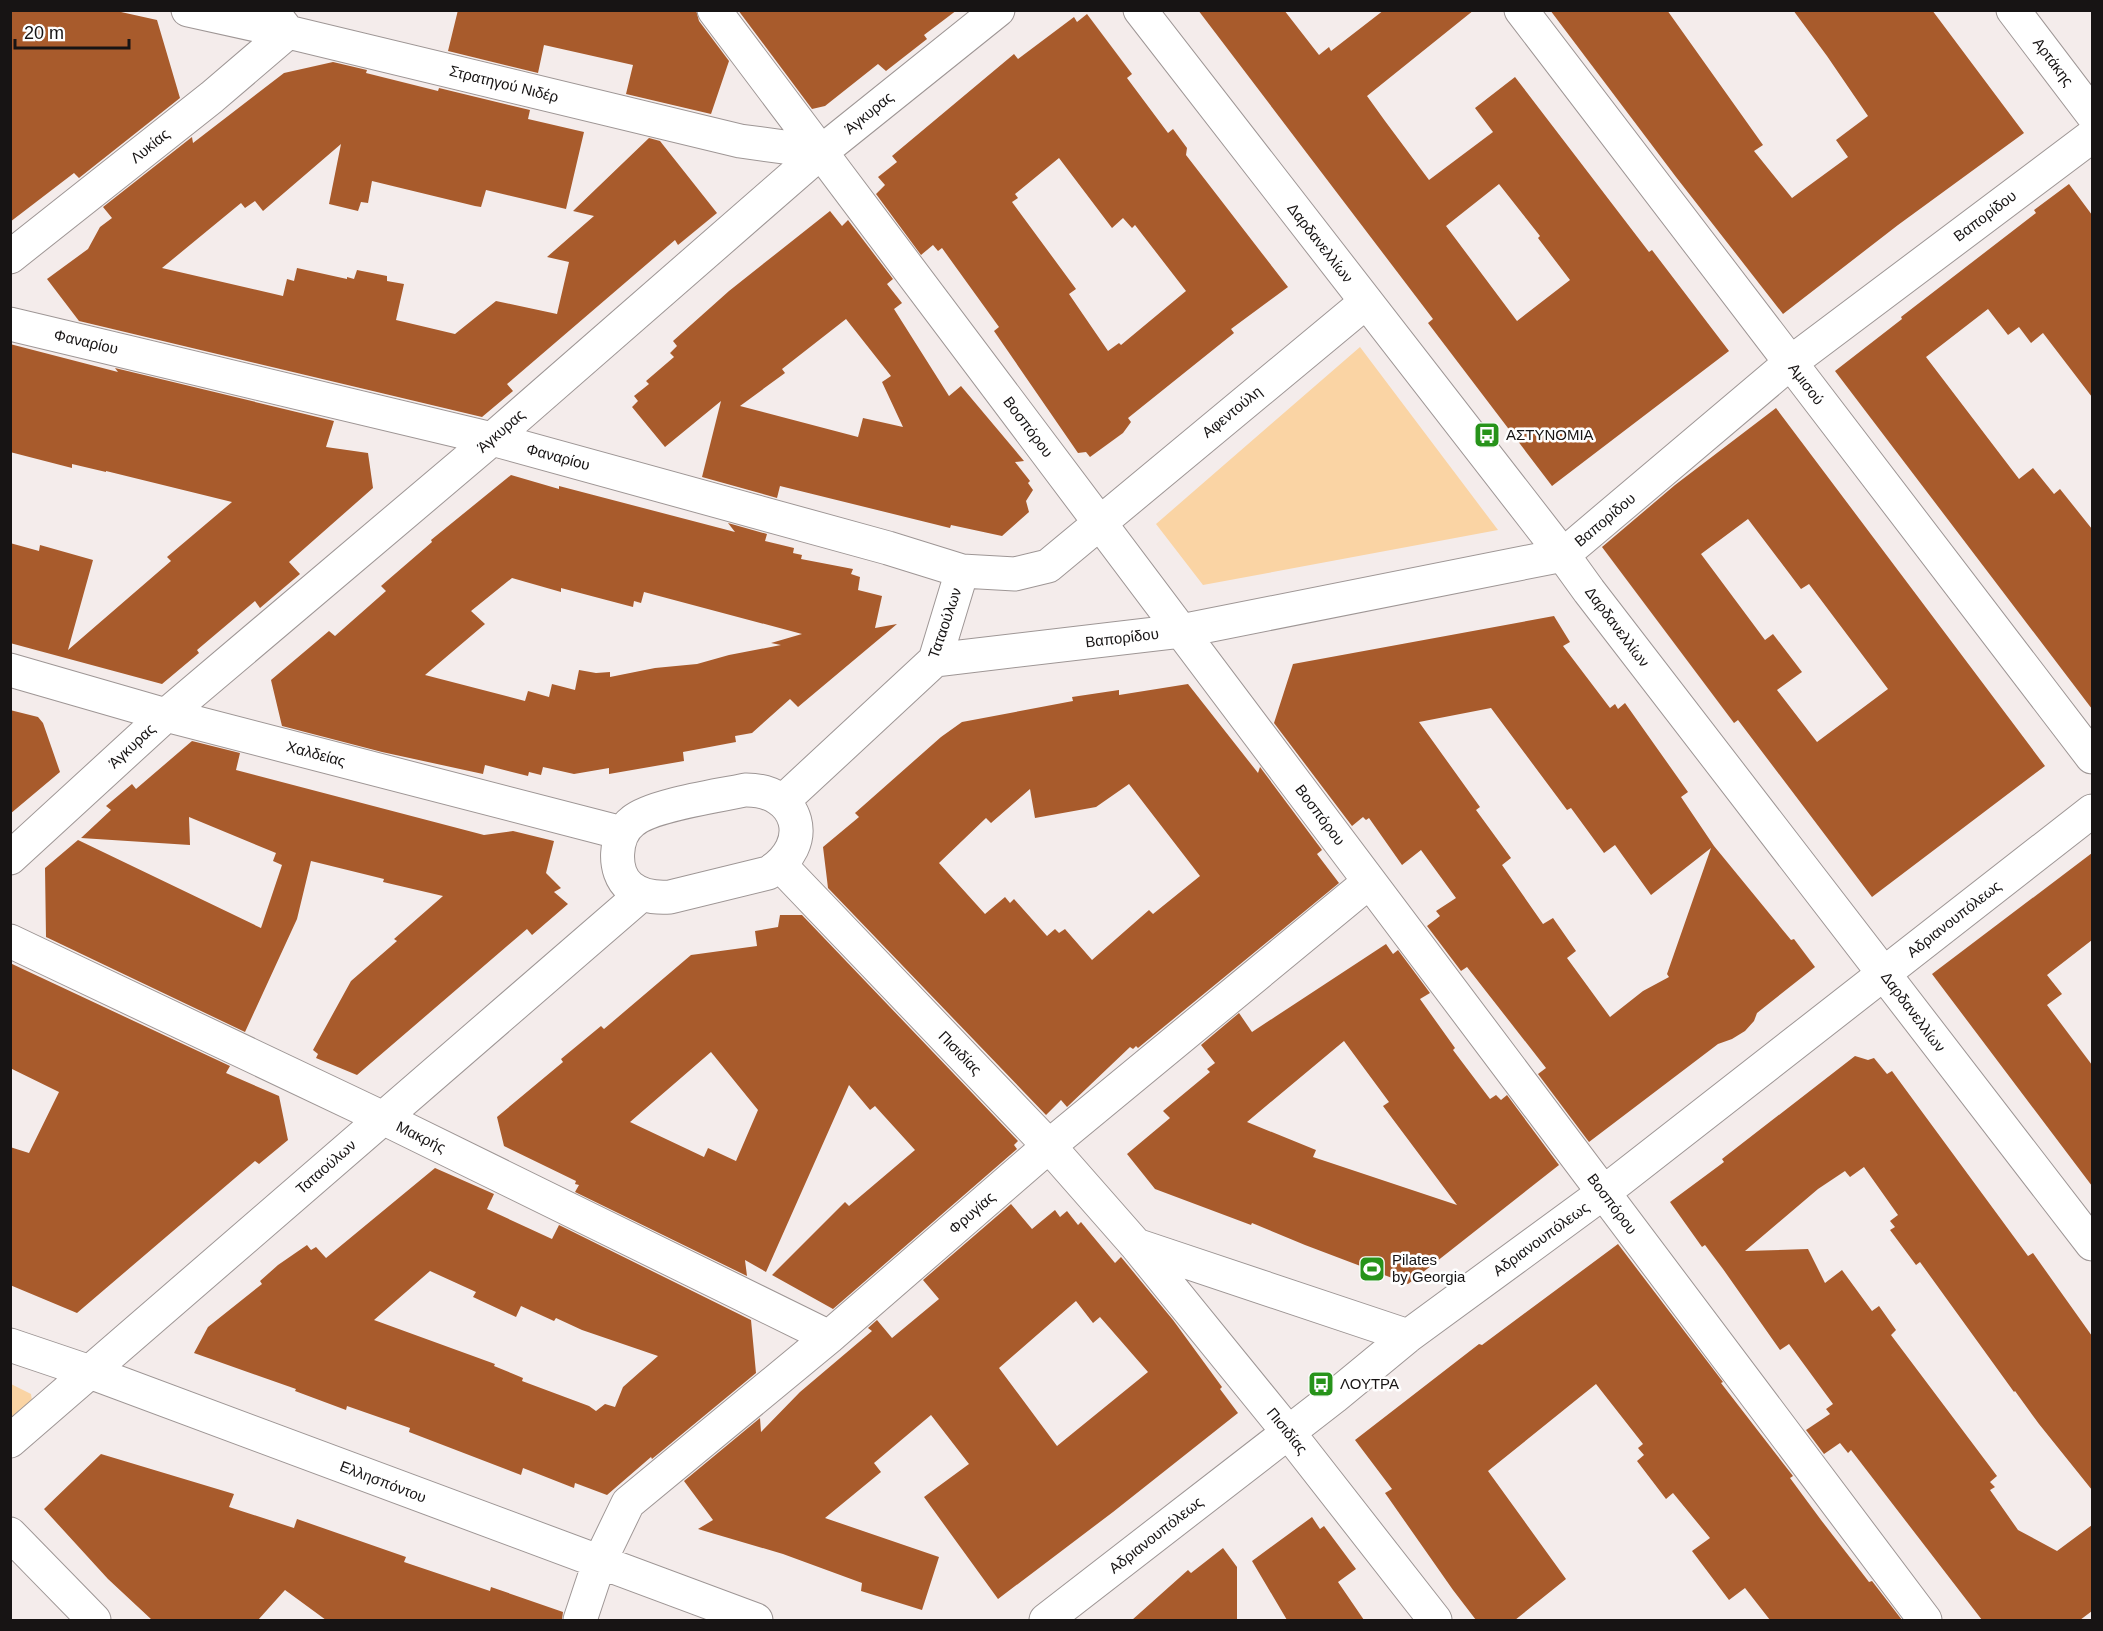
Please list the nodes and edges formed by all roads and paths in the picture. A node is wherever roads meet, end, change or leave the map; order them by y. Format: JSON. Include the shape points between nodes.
{"nodes":[{"id":1,"x":188,"y":10,"type":"edge"},
{"id":2,"x":714,"y":10,"type":"edge"},
{"id":3,"x":998,"y":10,"type":"edge"},
{"id":4,"x":1140,"y":10,"type":"edge"},
{"id":5,"x":1521,"y":10,"type":"edge"},
{"id":6,"x":2013,"y":10,"type":"edge"},
{"id":7,"x":280,"y":21,"type":"edge"},
{"id":8,"x":2092,"y":114,"type":"edge"},
{"id":9,"x":2092,"y":136,"type":"edge"},
{"id":10,"x":820,"y":152,"type":"junction"},
{"id":11,"x":10,"y":257,"type":"edge"},
{"id":12,"x":1366,"y":302,"type":"junction"},
{"id":13,"x":10,"y":324,"type":"edge"},
{"id":14,"x":1790,"y":363,"type":"junction"},
{"id":15,"x":492,"y":439,"type":"junction"},
{"id":16,"x":1099,"y":522,"type":"junction"},
{"id":17,"x":1563,"y":555,"type":"junction"},
{"id":18,"x":962,"y":571,"type":"junction"},
{"id":19,"x":1181,"y":631,"type":"junction"},
{"id":20,"x":935,"y":660,"type":"junction"},
{"id":21,"x":10,"y":670,"type":"edge"},
{"id":22,"x":166,"y":715,"type":"junction"},
{"id":23,"x":2092,"y":757,"type":"edge"},
{"id":24,"x":783,"y":801,"type":"junction"},
{"id":25,"x":2092,"y":811,"type":"edge"},
{"id":26,"x":622,"y":833,"type":"junction"},
{"id":27,"x":10,"y":858,"type":"edge"},
{"id":28,"x":781,"y":866,"type":"junction"},
{"id":29,"x":1370,"y":882,"type":"junction"},
{"id":30,"x":642,"y":894,"type":"junction"},
{"id":31,"x":10,"y":941,"type":"edge"},
{"id":32,"x":1884,"y":974,"type":"junction"},
{"id":33,"x":382,"y":1119,"type":"junction"},
{"id":34,"x":1049,"y":1146,"type":"junction"},
{"id":35,"x":1603,"y":1193,"type":"junction"},
{"id":36,"x":2092,"y":1244,"type":"edge"},
{"id":37,"x":1136,"y":1245,"type":"junction"},
{"id":38,"x":1408,"y":1336,"type":"junction"},
{"id":39,"x":829,"y":1337,"type":"junction"},
{"id":40,"x":10,"y":1345,"type":"edge"},
{"id":41,"x":90,"y":1372,"type":"junction"},
{"id":42,"x":1288,"y":1432,"type":"junction"},
{"id":43,"x":10,"y":1441,"type":"edge"},
{"id":44,"x":10,"y":1534,"type":"edge"},
{"id":45,"x":599,"y":1563,"type":"junction"},
{"id":46,"x":94,"y":1620,"type":"edge"},
{"id":47,"x":580,"y":1620,"type":"edge"},
{"id":48,"x":756,"y":1620,"type":"edge"},
{"id":49,"x":1046,"y":1620,"type":"edge"},
{"id":50,"x":1435,"y":1620,"type":"edge"},
{"id":51,"x":1925,"y":1620,"type":"edge"}],
"edges":[{"from":1,"to":7,"type":"street","name":"Στρατηγού Νιδέρ"},
{"from":2,"to":10,"type":"street","name":"Βοσπόρου"},
{"from":3,"to":10,"type":"street","name":"Άγκυρας"},
{"from":4,"to":12,"type":"street","name":"Δαρδανελλίων"},
{"from":5,"to":14,"type":"street","name":"Αμισού"},
{"from":6,"to":8,"type":"street","name":"Αρτάκης"},
{"from":7,"to":10,"type":"street","name":"Στρατηγού Νιδέρ","via":[[740,141]]},
{"from":7,"to":11,"type":"street","name":"Λυκίας","via":[[212,97]]},
{"from":9,"to":14,"type":"street","name":"Βαπορίδου"},
{"from":10,"to":15,"type":"street","name":"Άγκυρας"},
{"from":10,"to":16,"type":"street","name":"Βοσπόρου"},
{"from":12,"to":16,"type":"street","name":"Αφεντούλη"},
{"from":12,"to":17,"type":"street","name":"Δαρδανελλίων"},
{"from":13,"to":15,"type":"street","name":"Φαναρίου"},
{"from":14,"to":17,"type":"street","name":"Βαπορίδου"},
{"from":14,"to":23,"type":"street","name":"Αμισού"},
{"from":15,"to":18,"type":"street","name":"Φαναρίου"},
{"from":15,"to":22,"type":"street","name":"Άγκυρας"},
{"from":16,"to":18,"type":"street","name":"Ταταούλων","via":[[1048,566],[1015,574]]},
{"from":16,"to":19,"type":"street","name":"Βοσπόρου"},
{"from":17,"to":19,"type":"street","name":"Βαπορίδου"},
{"from":17,"to":32,"type":"street","name":"Δαρδανελλίων"},
{"from":18,"to":20,"type":"street","name":"Ταταούλων"},
{"from":19,"to":20,"type":"street","name":"Βαπορίδου"},
{"from":19,"to":29,"type":"street","name":"Βοσπόρου"},
{"from":20,"to":24,"type":"street","name":"Ταταούλων"},
{"from":21,"to":22,"type":"street","name":"Χαλδείας"},
{"from":22,"to":26,"type":"street","name":"Χαλδείας"},
{"from":22,"to":27,"type":"street","name":"Άγκυρας"},
{"from":24,"to":26,"type":"street","via":[[772,794],[745,790],[645,813]]},
{"from":24,"to":28,"type":"street","via":[[795,825],[795,840],[791,854]]},
{"from":25,"to":32,"type":"street","name":"Αδριανουπόλεως"},
{"from":26,"to":30,"type":"street","via":[[617,847],[618,863],[629,887]]},
{"from":28,"to":30,"type":"street","via":[[768,873],[670,897]]},
{"from":28,"to":34,"type":"street","name":"Πισιδίας"},
{"from":29,"to":34,"type":"street","name":"Φρυγίας"},
{"from":29,"to":35,"type":"street","name":"Βοσπόρου"},
{"from":30,"to":33,"type":"street","name":"Ταταούλων"},
{"from":31,"to":33,"type":"street","name":"Μακρής"},
{"from":32,"to":35,"type":"street","name":"Αδριανουπόλεως"},
{"from":32,"to":36,"type":"street","name":"Δαρδανελλίων"},
{"from":33,"to":39,"type":"street","name":"Μακρής"},
{"from":33,"to":41,"type":"street","name":"Ταταούλων"},
{"from":34,"to":37,"type":"street","name":"Πισιδίας"},
{"from":34,"to":39,"type":"street","name":"Φρυγίας"},
{"from":35,"to":38,"type":"street","name":"Αδριανουπόλεως"},
{"from":35,"to":51,"type":"street","name":"Βοσπόρου"},
{"from":37,"to":38,"type":"street"},
{"from":37,"to":42,"type":"street","name":"Πισιδίας"},
{"from":38,"to":42,"type":"street","name":"Αδριανουπόλεως"},
{"from":39,"to":45,"type":"street","name":"Φρυγίας","via":[[628,1503]]},
{"from":40,"to":41,"type":"street","name":"Ελλησπόντου"},
{"from":41,"to":43,"type":"street","name":"Ταταούλων"},
{"from":41,"to":45,"type":"street","name":"Ελλησπόντου"},
{"from":42,"to":49,"type":"street","name":"Αδριανουπόλεως"},
{"from":42,"to":50,"type":"street","name":"Πισιδίας"},
{"from":44,"to":46,"type":"street"},
{"from":45,"to":47,"type":"street","name":"Φρυγίας"},
{"from":45,"to":48,"type":"street","name":"Ελλησπόντου"}]}
